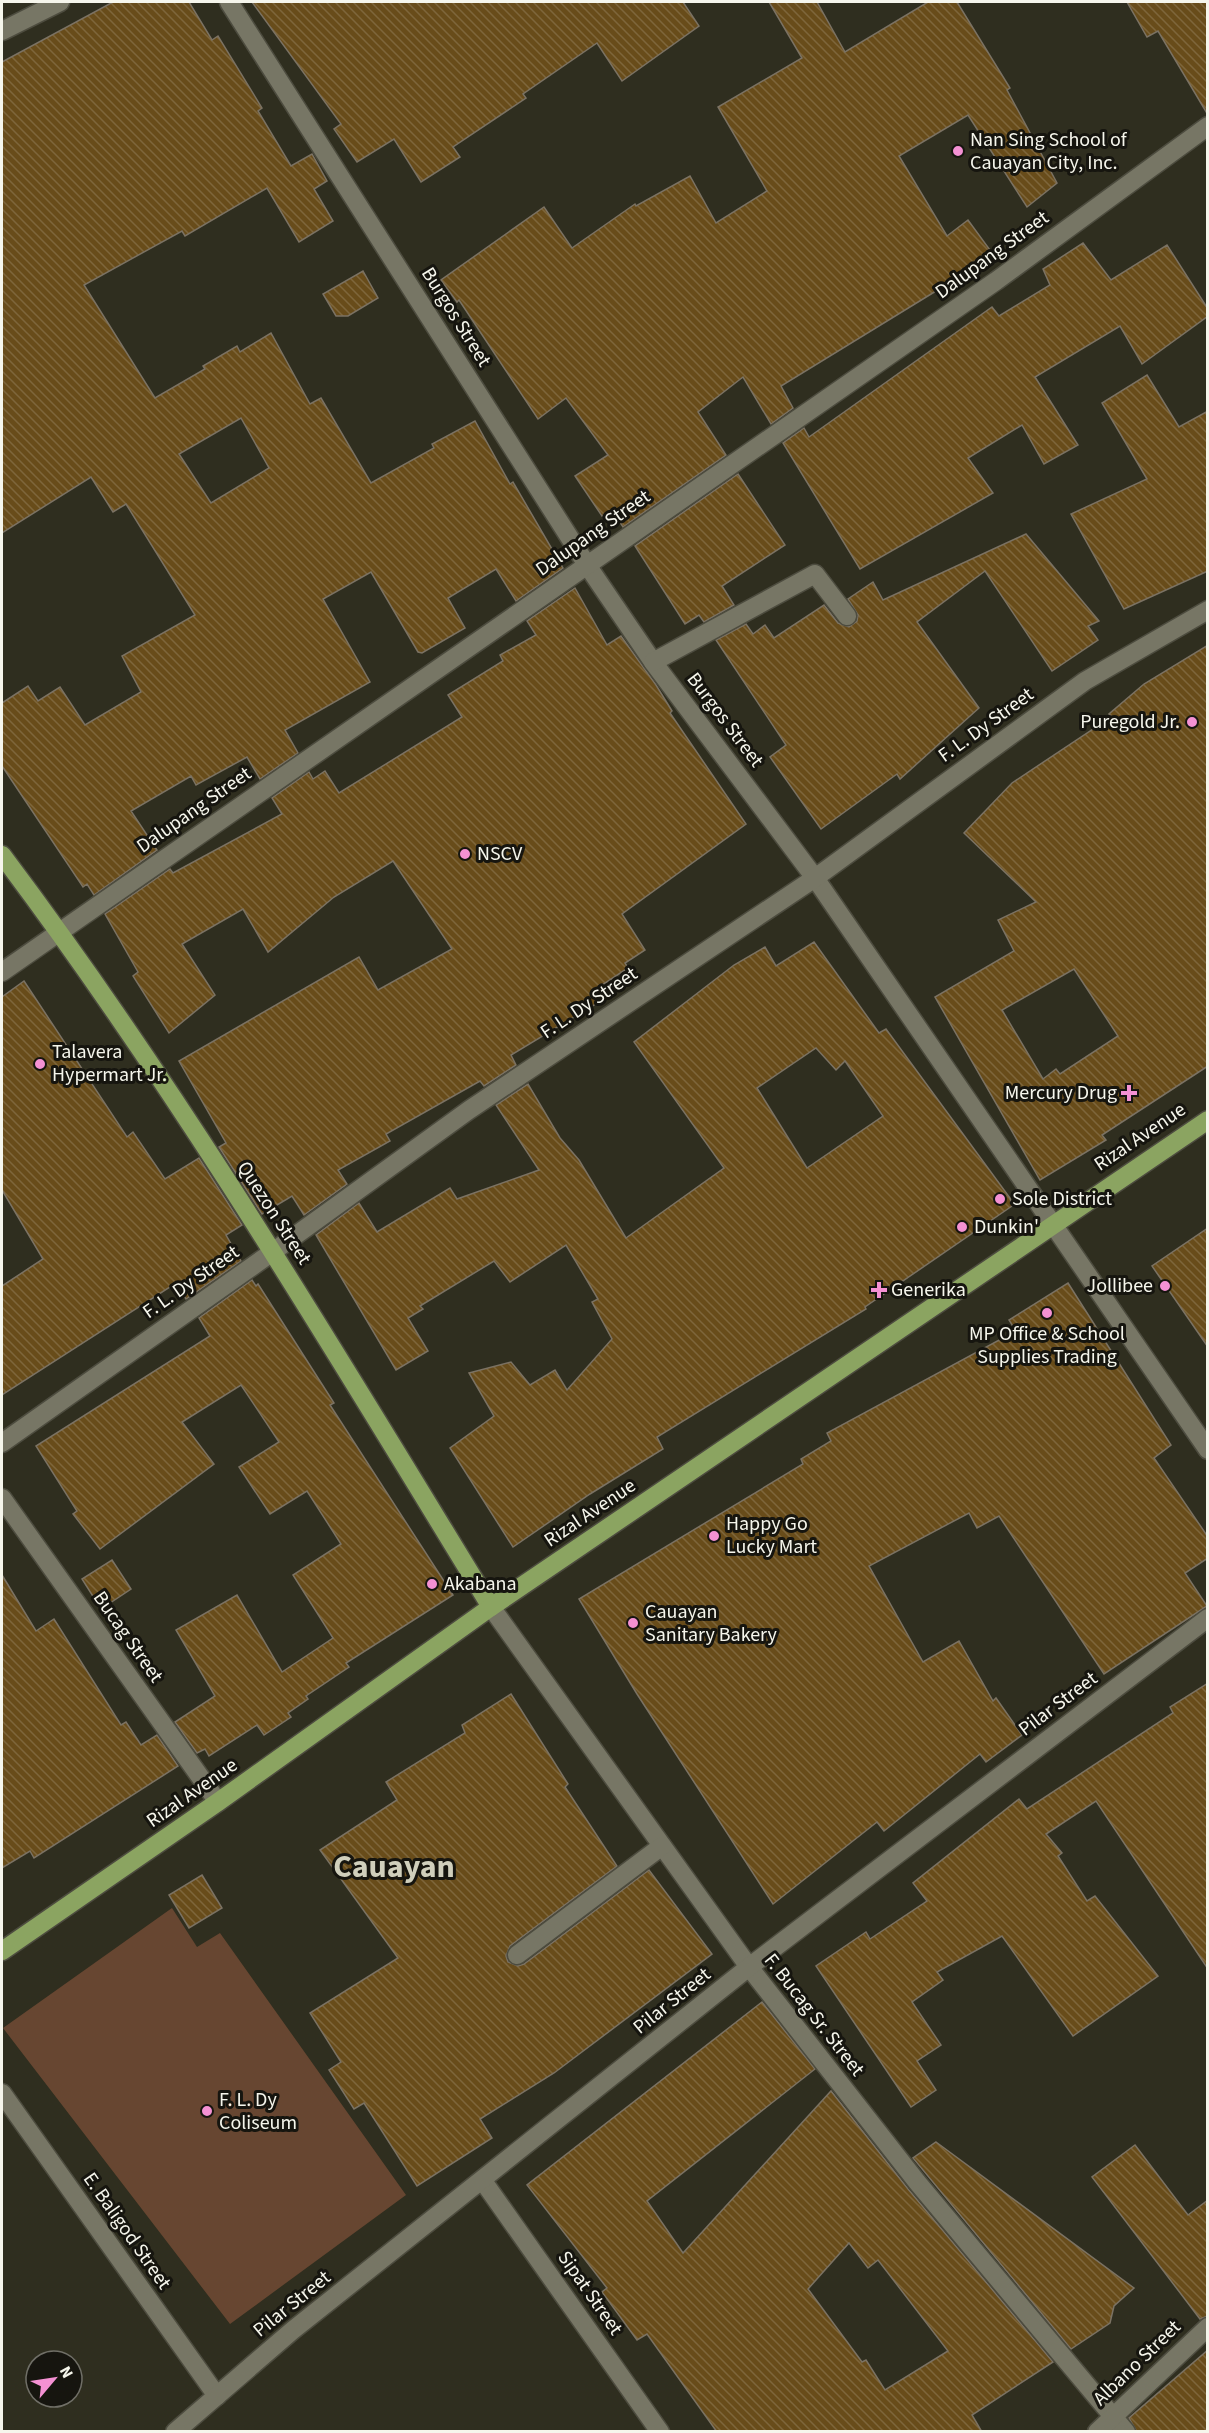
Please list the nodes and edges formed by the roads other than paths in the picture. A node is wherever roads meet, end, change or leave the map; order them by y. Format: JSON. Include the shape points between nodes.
{"nodes":[{"id":1,"x":60,"y":2,"type":"edge"},
{"id":2,"x":229,"y":2,"type":"edge"},
{"id":3,"x":2,"y":31,"type":"edge"},
{"id":4,"x":1208,"y":126,"type":"edge"},
{"id":5,"x":587,"y":565,"type":"junction"},
{"id":6,"x":1208,"y":610,"type":"edge"},
{"id":7,"x":848,"y":616,"type":"dead end"},
{"id":8,"x":653,"y":662,"type":"junction"},
{"id":9,"x":2,"y":855,"type":"edge"},
{"id":10,"x":814,"y":878,"type":"junction"},
{"id":11,"x":59,"y":931,"type":"junction"},
{"id":12,"x":2,"y":972,"type":"edge"},
{"id":13,"x":1208,"y":1119,"type":"edge"},
{"id":14,"x":1052,"y":1227,"type":"junction"},
{"id":15,"x":274,"y":1251,"type":"junction"},
{"id":16,"x":2,"y":1443,"type":"edge"},
{"id":17,"x":1208,"y":1450,"type":"edge"},
{"id":18,"x":2,"y":1498,"type":"edge"},
{"id":19,"x":491,"y":1607,"type":"junction"},
{"id":20,"x":1208,"y":1618,"type":"edge"},
{"id":21,"x":218,"y":1802,"type":"junction"},
{"id":22,"x":662,"y":1846,"type":"junction"},
{"id":23,"x":2,"y":1951,"type":"edge"},
{"id":24,"x":517,"y":1956,"type":"dead end"},
{"id":25,"x":749,"y":1967,"type":"junction"},
{"id":26,"x":2,"y":2093,"type":"edge"},
{"id":27,"x":483,"y":2181,"type":"junction"},
{"id":28,"x":1208,"y":2327,"type":"edge"},
{"id":29,"x":217,"y":2396,"type":"junction"},
{"id":30,"x":1114,"y":2417,"type":"junction"},
{"id":31,"x":175,"y":2432,"type":"edge"},
{"id":32,"x":660,"y":2432,"type":"edge"},
{"id":33,"x":1097,"y":2432,"type":"edge"},
{"id":34,"x":1126,"y":2432,"type":"edge"}],
"edges":[{"from":1,"to":3,"type":"street"},
{"from":2,"to":5,"type":"street","name":"Burgos Street"},
{"from":4,"to":5,"type":"street","name":"Dalupang Street","via":[[996,281]]},
{"from":5,"to":8,"type":"street","name":"Burgos Street"},
{"from":5,"to":11,"type":"street","name":"Dalupang Street"},
{"from":6,"to":10,"type":"street","name":"F. L. Dy Street","via":[[1084,681]]},
{"from":7,"to":8,"type":"street","via":[[815,574]]},
{"from":8,"to":10,"type":"street","name":"Burgos Street"},
{"from":9,"to":11,"type":"main road","name":"Quezon Street"},
{"from":10,"to":14,"type":"street","name":"Burgos Street"},
{"from":10,"to":15,"type":"street","name":"F. L. Dy Street","via":[[470,1110]]},
{"from":11,"to":12,"type":"street","name":"Dalupang Street"},
{"from":11,"to":15,"type":"main road","name":"Quezon Street"},
{"from":13,"to":14,"type":"main road","name":"Rizal Avenue","via":[[1075,1207]]},
{"from":14,"to":17,"type":"street","name":"Burgos Street"},
{"from":14,"to":19,"type":"main road","name":"Rizal Avenue"},
{"from":15,"to":16,"type":"street","name":"F. L. Dy Street"},
{"from":15,"to":19,"type":"main road","name":"Quezon Street"},
{"from":18,"to":21,"type":"street","name":"Bucag Street"},
{"from":19,"to":21,"type":"main road","name":"Rizal Avenue"},
{"from":19,"to":22,"type":"street","name":"F. Bucag Sr. Street"},
{"from":20,"to":25,"type":"street","name":"Pilar Street"},
{"from":21,"to":23,"type":"main road","name":"Rizal Avenue"},
{"from":22,"to":24,"type":"street"},
{"from":22,"to":25,"type":"street","name":"F. Bucag Sr. Street"},
{"from":25,"to":27,"type":"street","name":"Pilar Street"},
{"from":25,"to":30,"type":"street","name":"F. Bucag Sr. Street","via":[[916,2182]]},
{"from":26,"to":29,"type":"street","name":"E. Baligod Street"},
{"from":27,"to":29,"type":"street","name":"Pilar Street","via":[[293,2330]]},
{"from":27,"to":32,"type":"street","name":"Sipat Street"},
{"from":28,"to":30,"type":"street","name":"Albano Street"},
{"from":29,"to":31,"type":"street","name":"Pilar Street"},
{"from":30,"to":33,"type":"street","name":"Albano Street"},
{"from":30,"to":34,"type":"street","name":"F. Bucag Sr. Street"}]}
